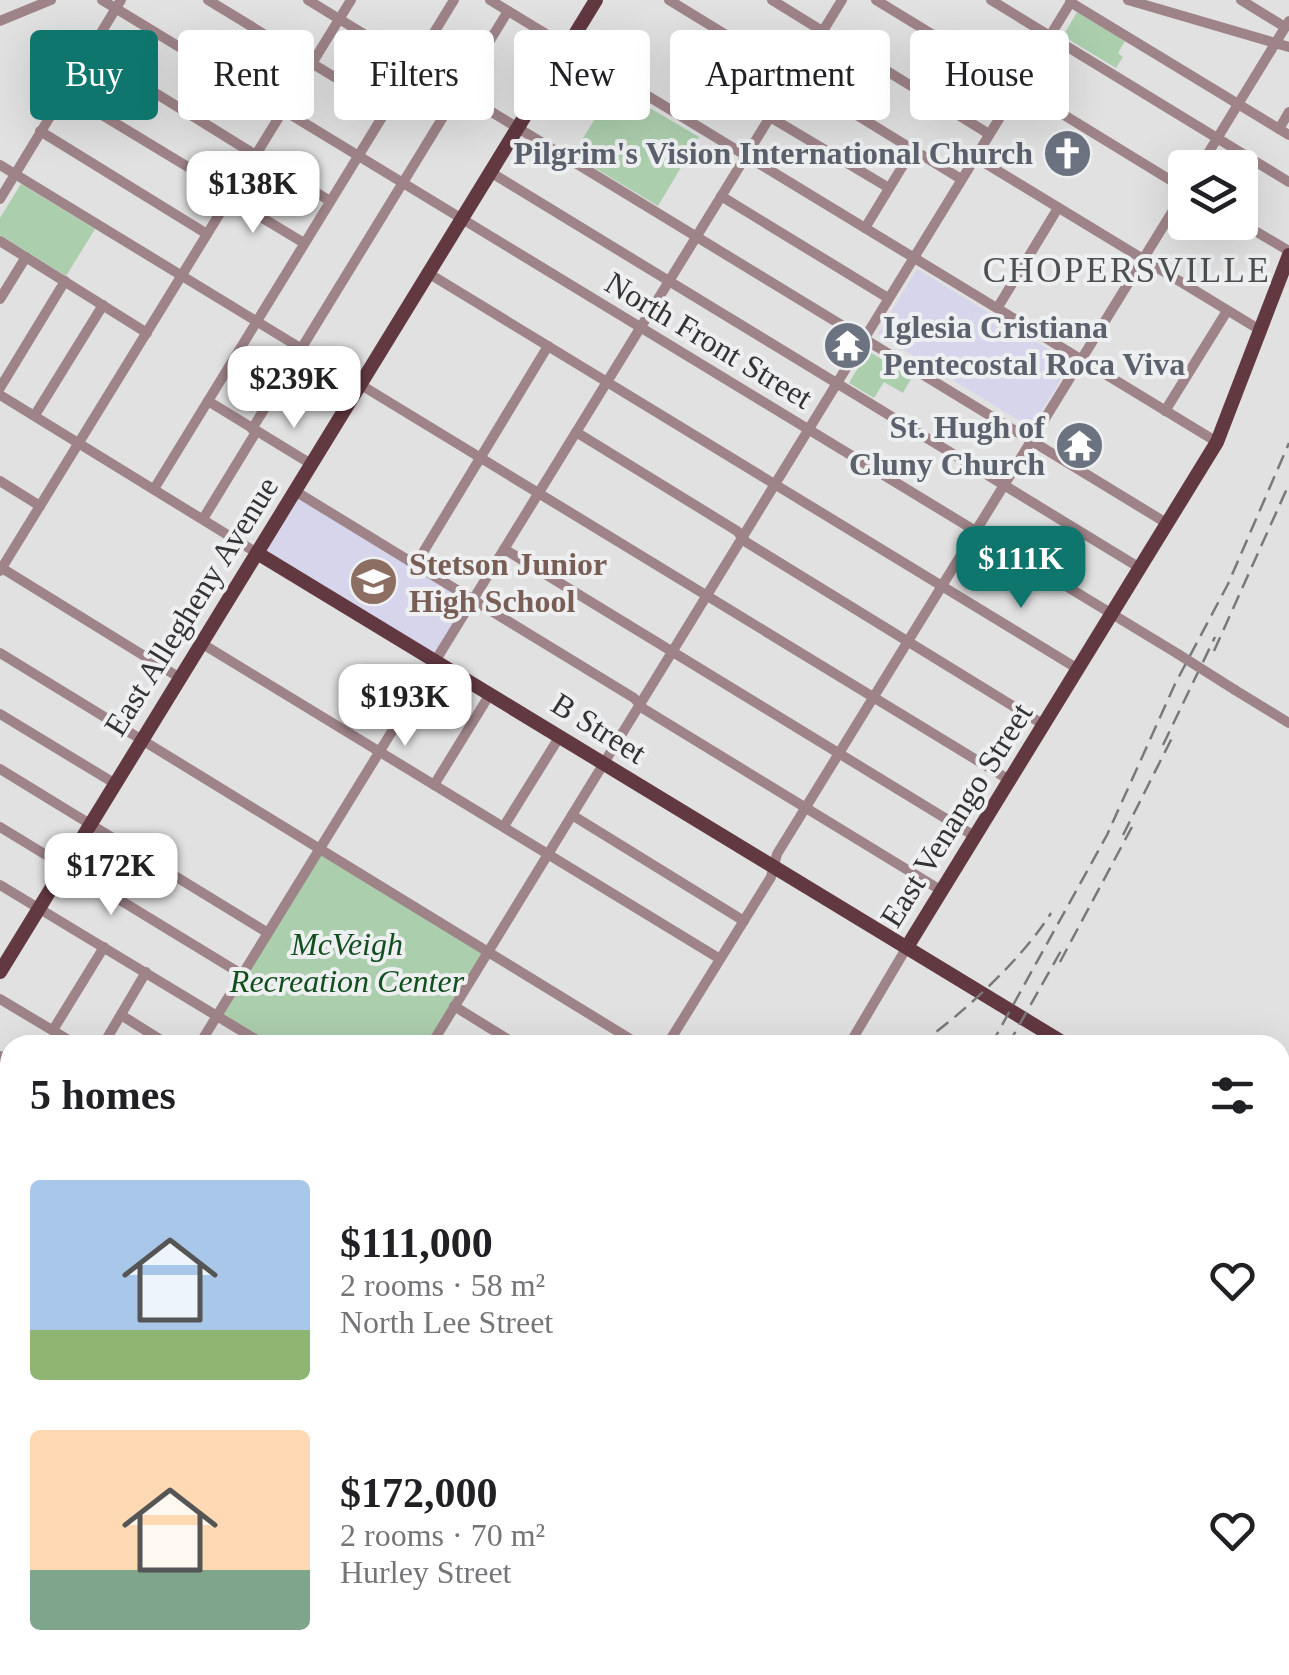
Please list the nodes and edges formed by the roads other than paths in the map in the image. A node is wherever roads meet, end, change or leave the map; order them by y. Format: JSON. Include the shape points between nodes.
{"nodes":[{"id":1,"x":50,"y":0,"type":"edge"},
{"id":2,"x":102,"y":0,"type":"edge"},
{"id":3,"x":208,"y":0,"type":"edge"},
{"id":4,"x":308,"y":0,"type":"edge"},
{"id":5,"x":350,"y":0,"type":"edge"},
{"id":6,"x":454,"y":0,"type":"edge"},
{"id":7,"x":490,"y":0,"type":"edge"},
{"id":8,"x":596,"y":0,"type":"edge"},
{"id":9,"x":669,"y":0,"type":"edge"},
{"id":10,"x":772,"y":0,"type":"edge"},
{"id":11,"x":842,"y":0,"type":"edge"},
{"id":12,"x":876,"y":0,"type":"edge"},
{"id":13,"x":991,"y":0,"type":"edge"},
{"id":14,"x":1128,"y":0,"type":"edge"},
{"id":15,"x":1241,"y":0,"type":"edge"},
{"id":16,"x":1071,"y":1,"type":"edge"},
{"id":17,"x":118,"y":4,"type":"edge"},
{"id":18,"x":508,"y":12,"type":"junction"},
{"id":19,"x":339,"y":19,"type":"junction"},
{"id":20,"x":0,"y":21,"type":"edge"},
{"id":21,"x":1287,"y":24,"type":"edge"},
{"id":22,"x":103,"y":30,"type":"edge"},
{"id":23,"x":258,"y":30,"type":"edge"},
{"id":24,"x":357,"y":30,"type":"edge"},
{"id":25,"x":435,"y":30,"type":"edge"},
{"id":26,"x":538,"y":30,"type":"edge"},
{"id":27,"x":577,"y":30,"type":"edge"},
{"id":28,"x":719,"y":30,"type":"edge"},
{"id":29,"x":821,"y":30,"type":"edge"},
{"id":30,"x":824,"y":30,"type":"edge"},
{"id":31,"x":925,"y":30,"type":"edge"},
{"id":32,"x":1040,"y":30,"type":"edge"},
{"id":33,"x":1054,"y":30,"type":"edge"},
{"id":34,"x":494,"y":34,"type":"edge"},
{"id":35,"x":178,"y":42,"type":"edge"},
{"id":36,"x":1276,"y":42,"type":"junction"},
{"id":37,"x":1289,"y":47,"type":"edge"},
{"id":38,"x":1069,"y":48,"type":"edge"},
{"id":39,"x":314,"y":60,"type":"edge"},
{"id":40,"x":890,"y":72,"type":"edge"},
{"id":41,"x":158,"y":94,"type":"edge"},
{"id":42,"x":650,"y":98,"type":"edge"},
{"id":43,"x":1238,"y":104,"type":"junction"},
{"id":44,"x":1289,"y":112,"type":"edge"},
{"id":45,"x":494,"y":113,"type":"edge"},
{"id":46,"x":1069,"y":118,"type":"edge"},
{"id":47,"x":47,"y":120,"type":"edge"},
{"id":48,"x":109,"y":120,"type":"edge"},
{"id":49,"x":278,"y":120,"type":"edge"},
{"id":50,"x":300,"y":120,"type":"edge"},
{"id":51,"x":380,"y":120,"type":"edge"},
{"id":52,"x":441,"y":120,"type":"edge"},
{"id":53,"x":522,"y":120,"type":"edge"},
{"id":54,"x":768,"y":120,"type":"edge"},
{"id":55,"x":775,"y":120,"type":"edge"},
{"id":56,"x":866,"y":120,"type":"edge"},
{"id":57,"x":998,"y":120,"type":"edge"},
{"id":58,"x":518,"y":127,"type":"junction"},
{"id":59,"x":40,"y":132,"type":"junction"},
{"id":60,"x":1284,"y":132,"type":"edge"},
{"id":61,"x":990,"y":134,"type":"junction"},
{"id":62,"x":1217,"y":138,"type":"junction"},
{"id":63,"x":913,"y":149,"type":"junction"},
{"id":64,"x":1210,"y":150,"type":"edge"},
{"id":65,"x":256,"y":155,"type":"junction"},
{"id":66,"x":358,"y":156,"type":"junction"},
{"id":67,"x":746,"y":156,"type":"junction"},
{"id":68,"x":975,"y":157,"type":"junction"},
{"id":69,"x":0,"y":165,"type":"edge"},
{"id":70,"x":490,"y":172,"type":"junction"},
{"id":71,"x":15,"y":174,"type":"junction"},
{"id":72,"x":961,"y":179,"type":"junction"},
{"id":73,"x":1168,"y":180,"type":"edge"},
{"id":74,"x":404,"y":182,"type":"junction"},
{"id":75,"x":1289,"y":182,"type":"edge"},
{"id":76,"x":889,"y":188,"type":"junction"},
{"id":77,"x":231,"y":195,"type":"junction"},
{"id":78,"x":721,"y":196,"type":"junction"},
{"id":79,"x":0,"y":199,"type":"edge"},
{"id":80,"x":330,"y":200,"type":"junction"},
{"id":81,"x":1058,"y":208,"type":"junction"},
{"id":82,"x":1168,"y":218,"type":"edge"},
{"id":83,"x":462,"y":219,"type":"junction"},
{"id":84,"x":865,"y":228,"type":"junction"},
{"id":85,"x":1258,"y":233,"type":"edge"},
{"id":86,"x":207,"y":234,"type":"junction"},
{"id":87,"x":696,"y":236,"type":"junction"},
{"id":88,"x":0,"y":242,"type":"edge"},
{"id":89,"x":304,"y":243,"type":"junction"},
{"id":90,"x":1289,"y":253,"type":"edge"},
{"id":91,"x":26,"y":257,"type":"junction"},
{"id":92,"x":913,"y":258,"type":"junction"},
{"id":93,"x":1143,"y":259,"type":"junction"},
{"id":94,"x":428,"y":273,"type":"junction"},
{"id":95,"x":182,"y":276,"type":"junction"},
{"id":96,"x":66,"y":281,"type":"junction"},
{"id":97,"x":668,"y":282,"type":"junction"},
{"id":98,"x":888,"y":298,"type":"junction"},
{"id":99,"x":0,"y":299,"type":"edge"},
{"id":100,"x":103,"y":305,"type":"junction"},
{"id":101,"x":998,"y":308,"type":"junction"},
{"id":102,"x":1227,"y":311,"type":"junction"},
{"id":103,"x":257,"y":322,"type":"junction"},
{"id":104,"x":640,"y":328,"type":"junction"},
{"id":105,"x":1260,"y":330,"type":"junction"},
{"id":106,"x":147,"y":333,"type":"junction"},
{"id":107,"x":864,"y":338,"type":"junction"},
{"id":108,"x":548,"y":346,"type":"junction"},
{"id":109,"x":301,"y":348,"type":"junction"},
{"id":110,"x":1081,"y":360,"type":"junction"},
{"id":111,"x":607,"y":382,"type":"junction"},
{"id":112,"x":836,"y":383,"type":"junction"},
{"id":113,"x":360,"y":384,"type":"junction"},
{"id":114,"x":0,"y":391,"type":"edge"},
{"id":115,"x":208,"y":402,"type":"junction"},
{"id":116,"x":1165,"y":410,"type":"junction"},
{"id":117,"x":35,"y":415,"type":"junction"},
{"id":118,"x":808,"y":429,"type":"junction"},
{"id":119,"x":254,"y":430,"type":"junction"},
{"id":120,"x":576,"y":432,"type":"junction"},
{"id":121,"x":1032,"y":441,"type":"junction"},
{"id":122,"x":1217,"y":442,"type":"junction"},
{"id":123,"x":79,"y":443,"type":"junction"},
{"id":124,"x":480,"y":458,"type":"junction"},
{"id":125,"x":311,"y":464,"type":"junction"},
{"id":126,"x":0,"y":481,"type":"edge"},
{"id":127,"x":774,"y":484,"type":"junction"},
{"id":128,"x":1004,"y":485,"type":"junction"},
{"id":129,"x":154,"y":488,"type":"junction"},
{"id":130,"x":295,"y":491,"type":"junction"},
{"id":131,"x":538,"y":492,"type":"junction"},
{"id":132,"x":40,"y":506,"type":"junction"},
{"id":133,"x":204,"y":518,"type":"junction"},
{"id":134,"x":1168,"y":524,"type":"junction"},
{"id":135,"x":976,"y":532,"type":"junction"},
{"id":136,"x":743,"y":536,"type":"junction"},
{"id":137,"x":504,"y":549,"type":"junction"},
{"id":138,"x":257,"y":554,"type":"junction"},
{"id":139,"x":416,"y":564,"type":"junction"},
{"id":140,"x":1140,"y":568,"type":"junction"},
{"id":141,"x":1,"y":569,"type":"edge"},
{"id":142,"x":942,"y":586,"type":"junction"},
{"id":143,"x":706,"y":595,"type":"junction"},
{"id":144,"x":473,"y":600,"type":"junction"},
{"id":145,"x":1112,"y":614,"type":"junction"},
{"id":146,"x":908,"y":641,"type":"junction"},
{"id":147,"x":201,"y":643,"type":"junction"},
{"id":148,"x":671,"y":652,"type":"junction"},
{"id":149,"x":0,"y":654,"type":"edge"},
{"id":150,"x":436,"y":660,"type":"junction"},
{"id":151,"x":1078,"y":669,"type":"junction"},
{"id":152,"x":180,"y":678,"type":"junction"},
{"id":153,"x":490,"y":694,"type":"junction"},
{"id":154,"x":873,"y":698,"type":"junction"},
{"id":155,"x":639,"y":704,"type":"junction"},
{"id":156,"x":0,"y":714,"type":"edge"},
{"id":157,"x":1289,"y":722,"type":"edge"},
{"id":158,"x":1044,"y":724,"type":"junction"},
{"id":159,"x":560,"y":736,"type":"junction"},
{"id":160,"x":141,"y":740,"type":"junction"},
{"id":161,"x":380,"y":752,"type":"junction"},
{"id":162,"x":839,"y":754,"type":"junction"},
{"id":163,"x":603,"y":763,"type":"junction"},
{"id":164,"x":0,"y":770,"type":"edge"},
{"id":165,"x":1010,"y":781,"type":"junction"},
{"id":166,"x":114,"y":784,"type":"junction"},
{"id":167,"x":434,"y":784,"type":"junction"},
{"id":168,"x":806,"y":808,"type":"junction"},
{"id":169,"x":572,"y":815,"type":"junction"},
{"id":170,"x":90,"y":824,"type":"junction"},
{"id":171,"x":504,"y":826,"type":"junction"},
{"id":172,"x":0,"y":827,"type":"edge"},
{"id":173,"x":976,"y":837,"type":"junction"},
{"id":174,"x":320,"y":849,"type":"junction"},
{"id":175,"x":547,"y":854,"type":"junction"},
{"id":176,"x":65,"y":866,"type":"junction"},
{"id":177,"x":773,"y":866,"type":"junction"},
{"id":178,"x":0,"y":885,"type":"edge"},
{"id":179,"x":942,"y":892,"type":"junction"},
{"id":180,"x":39,"y":908,"type":"junction"},
{"id":181,"x":744,"y":921,"type":"junction"},
{"id":182,"x":268,"y":933,"type":"junction"},
{"id":183,"x":104,"y":947,"type":"junction"},
{"id":184,"x":907,"y":947,"type":"junction"},
{"id":185,"x":488,"y":951,"type":"junction"},
{"id":186,"x":720,"y":959,"type":"junction"},
{"id":187,"x":0,"y":972,"type":"edge"},
{"id":188,"x":146,"y":972,"type":"junction"},
{"id":189,"x":243,"y":974,"type":"junction"},
{"id":190,"x":0,"y":999,"type":"edge"},
{"id":191,"x":454,"y":1006,"type":"junction"},
{"id":192,"x":121,"y":1015,"type":"junction"},
{"id":193,"x":218,"y":1016,"type":"junction"},
{"id":194,"x":53,"y":1030,"type":"junction"},
{"id":195,"x":61,"y":1035,"type":"edge"},
{"id":196,"x":109,"y":1035,"type":"edge"},
{"id":197,"x":153,"y":1035,"type":"edge"},
{"id":198,"x":206,"y":1035,"type":"edge"},
{"id":199,"x":249,"y":1035,"type":"edge"},
{"id":200,"x":437,"y":1035,"type":"edge"},
{"id":201,"x":501,"y":1035,"type":"edge"},
{"id":202,"x":624,"y":1035,"type":"edge"},
{"id":203,"x":673,"y":1035,"type":"edge"},
{"id":204,"x":855,"y":1035,"type":"edge"},
{"id":205,"x":1051,"y":1035,"type":"edge"}],
"edges":[{"from":1,"to":20,"type":"street"},
{"from":2,"to":17,"type":"street","name":"North Front Street"},
{"from":3,"to":23,"type":"street"},
{"from":4,"to":19,"type":"street"},
{"from":5,"to":19,"type":"street"},
{"from":6,"to":25,"type":"street"},
{"from":7,"to":18,"type":"street"},
{"from":8,"to":27,"type":"main road","name":"East Allegheny Avenue"},
{"from":9,"to":28,"type":"street"},
{"from":10,"to":29,"type":"street"},
{"from":11,"to":30,"type":"street"},
{"from":12,"to":31,"type":"street"},
{"from":13,"to":32,"type":"street"},
{"from":14,"to":36,"type":"street"},
{"from":15,"to":21,"type":"street"},
{"from":16,"to":33,"type":"street"},
{"from":16,"to":43,"type":"street"},
{"from":17,"to":22,"type":"street"},
{"from":17,"to":35,"type":"street","name":"North Front Street"},
{"from":18,"to":26,"type":"street"},
{"from":18,"to":34,"type":"street"},
{"from":19,"to":24,"type":"street"},
{"from":19,"to":39,"type":"street"},
{"from":21,"to":36,"type":"street"},
{"from":36,"to":37,"type":"street"},
{"from":36,"to":43,"type":"street"},
{"from":38,"to":62,"type":"street"},
{"from":40,"to":61,"type":"street"},
{"from":41,"to":65,"type":"street"},
{"from":42,"to":67,"type":"street"},
{"from":43,"to":60,"type":"street"},
{"from":43,"to":62,"type":"street"},
{"from":44,"to":60,"type":"street"},
{"from":45,"to":58,"type":"street"},
{"from":46,"to":73,"type":"street"},
{"from":47,"to":59,"type":"street"},
{"from":48,"to":77,"type":"street"},
{"from":49,"to":65,"type":"street"},
{"from":50,"to":66,"type":"street","name":"North Front Street"},
{"from":51,"to":66,"type":"street"},
{"from":52,"to":74,"type":"street"},
{"from":53,"to":58,"type":"main road","name":"East Allegheny Avenue"},
{"from":54,"to":67,"type":"street"},
{"from":55,"to":76,"type":"street"},
{"from":56,"to":63,"type":"street"},
{"from":57,"to":61,"type":"street"},
{"from":58,"to":70,"type":"main road","name":"East Allegheny Avenue"},
{"from":58,"to":87,"type":"street"},
{"from":59,"to":71,"type":"street"},
{"from":59,"to":86,"type":"street"},
{"from":61,"to":68,"type":"street"},
{"from":62,"to":64,"type":"street"},
{"from":62,"to":75,"type":"street"},
{"from":63,"to":72,"type":"street"},
{"from":63,"to":76,"type":"street"},
{"from":65,"to":77,"type":"street"},
{"from":65,"to":80,"type":"street"},
{"from":66,"to":74,"type":"street","name":"North Front Street"},
{"from":66,"to":80,"type":"street"},
{"from":67,"to":78,"type":"street"},
{"from":67,"to":84,"type":"street"},
{"from":68,"to":72,"type":"street"},
{"from":68,"to":81,"type":"street"},
{"from":69,"to":71,"type":"street"},
{"from":70,"to":83,"type":"main road","name":"East Allegheny Avenue"},
{"from":70,"to":97,"type":"street"},
{"from":71,"to":79,"type":"street"},
{"from":71,"to":95,"type":"street"},
{"from":72,"to":92,"type":"street"},
{"from":74,"to":83,"type":"street","name":"North Front Street"},
{"from":74,"to":109,"type":"street"},
{"from":76,"to":84,"type":"street"},
{"from":77,"to":86,"type":"street"},
{"from":77,"to":89,"type":"street"},
{"from":78,"to":87,"type":"street"},
{"from":78,"to":98,"type":"street"},
{"from":80,"to":89,"type":"street"},
{"from":81,"to":93,"type":"street"},
{"from":81,"to":101,"type":"street"},
{"from":82,"to":93,"type":"street"},
{"from":83,"to":94,"type":"main road","name":"East Allegheny Avenue"},
{"from":83,"to":104,"type":"street","name":"North Front Street"},
{"from":84,"to":92,"type":"street"},
{"from":85,"to":90,"type":"street"},
{"from":86,"to":95,"type":"street"},
{"from":87,"to":97,"type":"street"},
{"from":87,"to":107,"type":"street"},
{"from":88,"to":91,"type":"street"},
{"from":89,"to":103,"type":"street"},
{"from":90,"to":105,"type":"main road","name":"East Venango Street"},
{"from":91,"to":96,"type":"street"},
{"from":91,"to":99,"type":"street"},
{"from":92,"to":98,"type":"street"},
{"from":92,"to":101,"type":"street"},
{"from":93,"to":102,"type":"street"},
{"from":93,"to":110,"type":"street"},
{"from":94,"to":108,"type":"street"},
{"from":94,"to":113,"type":"main road","name":"East Allegheny Avenue"},
{"from":95,"to":103,"type":"street"},
{"from":95,"to":106,"type":"street"},
{"from":96,"to":100,"type":"street"},
{"from":96,"to":114,"type":"street"},
{"from":97,"to":104,"type":"street"},
{"from":97,"to":112,"type":"street"},
{"from":98,"to":107,"type":"street"},
{"from":100,"to":106,"type":"street"},
{"from":100,"to":117,"type":"street"},
{"from":101,"to":110,"type":"street"},
{"from":102,"to":105,"type":"street"},
{"from":102,"to":116,"type":"street"},
{"from":103,"to":109,"type":"street"},
{"from":103,"to":115,"type":"street"},
{"from":104,"to":111,"type":"street"},
{"from":104,"to":118,"type":"street","name":"North Front Street"},
{"from":105,"to":122,"type":"main road","name":"East Venango Street"},
{"from":106,"to":123,"type":"street"},
{"from":107,"to":112,"type":"street"},
{"from":107,"to":121,"type":"street"},
{"from":108,"to":111,"type":"street"},
{"from":108,"to":124,"type":"street"},
{"from":109,"to":113,"type":"street"},
{"from":109,"to":119,"type":"street"},
{"from":110,"to":116,"type":"street"},
{"from":110,"to":121,"type":"street"},
{"from":111,"to":120,"type":"street"},
{"from":111,"to":127,"type":"street"},
{"from":112,"to":118,"type":"street"},
{"from":112,"to":128,"type":"street"},
{"from":113,"to":124,"type":"street"},
{"from":113,"to":125,"type":"main road","name":"East Allegheny Avenue"},
{"from":114,"to":117,"type":"street","name":"B Street"},
{"from":115,"to":119,"type":"street"},
{"from":115,"to":129,"type":"street"},
{"from":116,"to":122,"type":"street"},
{"from":117,"to":123,"type":"street","name":"B Street"},
{"from":118,"to":127,"type":"street"},
{"from":118,"to":135,"type":"street","name":"North Front Street"},
{"from":119,"to":125,"type":"street"},
{"from":119,"to":133,"type":"street"},
{"from":120,"to":131,"type":"street"},
{"from":120,"to":136,"type":"street"},
{"from":121,"to":128,"type":"street"},
{"from":121,"to":134,"type":"street"},
{"from":122,"to":134,"type":"main road","name":"East Venango Street"},
{"from":123,"to":129,"type":"street","name":"B Street"},
{"from":123,"to":132,"type":"street"},
{"from":124,"to":131,"type":"street"},
{"from":124,"to":139,"type":"street"},
{"from":125,"to":130,"type":"main road","name":"East Allegheny Avenue"},
{"from":126,"to":132,"type":"street"},
{"from":127,"to":136,"type":"street"},
{"from":127,"to":142,"type":"street"},
{"from":128,"to":135,"type":"street"},
{"from":128,"to":140,"type":"street"},
{"from":129,"to":133,"type":"street","name":"B Street"},
{"from":130,"to":138,"type":"main road","name":"East Allegheny Avenue"},
{"from":130,"to":139,"type":"street"},
{"from":131,"to":137,"type":"street"},
{"from":131,"to":143,"type":"street"},
{"from":132,"to":141,"type":"street"},
{"from":133,"to":138,"type":"street","name":"B Street"},
{"from":134,"to":140,"type":"main road","name":"East Venango Street"},
{"from":135,"to":142,"type":"street"},
{"from":135,"to":145,"type":"street","name":"North Front Street"},
{"from":136,"to":143,"type":"street"},
{"from":136,"to":146,"type":"street"},
{"from":137,"to":144,"type":"street"},
{"from":137,"to":148,"type":"street"},
{"from":138,"to":147,"type":"main road","name":"East Allegheny Avenue"},
{"from":138,"to":150,"type":"main road","name":"B Street"},
{"from":139,"to":144,"type":"street"},
{"from":140,"to":145,"type":"main road","name":"East Venango Street"},
{"from":141,"to":152,"type":"street"},
{"from":142,"to":146,"type":"street"},
{"from":142,"to":151,"type":"street"},
{"from":143,"to":148,"type":"street"},
{"from":143,"to":154,"type":"street"},
{"from":144,"to":150,"type":"street"},
{"from":144,"to":155,"type":"street"},
{"from":145,"to":151,"type":"main road","name":"East Venango Street"},
{"from":145,"to":157,"type":"street","name":"North Front Street","bridge":true},
{"from":146,"to":154,"type":"street"},
{"from":146,"to":158,"type":"street"},
{"from":147,"to":152,"type":"main road","name":"East Allegheny Avenue"},
{"from":147,"to":161,"type":"street"},
{"from":148,"to":155,"type":"street"},
{"from":148,"to":162,"type":"street"},
{"from":149,"to":160,"type":"street"},
{"from":150,"to":153,"type":"main road","name":"B Street"},
{"from":150,"to":161,"type":"street"},
{"from":151,"to":158,"type":"main road","name":"East Venango Street"},
{"from":152,"to":160,"type":"main road","name":"East Allegheny Avenue"},
{"from":153,"to":159,"type":"main road","name":"B Street"},
{"from":153,"to":167,"type":"street"},
{"from":154,"to":162,"type":"street"},
{"from":154,"to":165,"type":"street"},
{"from":155,"to":163,"type":"street"},
{"from":155,"to":168,"type":"street"},
{"from":156,"to":166,"type":"street"},
{"from":158,"to":165,"type":"main road","name":"East Venango Street"},
{"from":159,"to":163,"type":"main road","name":"B Street"},
{"from":159,"to":171,"type":"street"},
{"from":160,"to":166,"type":"main road","name":"East Allegheny Avenue"},
{"from":160,"to":174,"type":"street"},
{"from":161,"to":167,"type":"street"},
{"from":161,"to":174,"type":"street"},
{"from":162,"to":168,"type":"street"},
{"from":162,"to":173,"type":"street"},
{"from":163,"to":169,"type":"street"},
{"from":163,"to":177,"type":"main road","name":"B Street"},
{"from":164,"to":170,"type":"street"},
{"from":165,"to":173,"type":"main road","name":"East Venango Street"},
{"from":166,"to":170,"type":"main road","name":"East Allegheny Avenue"},
{"from":167,"to":171,"type":"street"},
{"from":168,"to":177,"type":"street"},
{"from":168,"to":179,"type":"street"},
{"from":169,"to":175,"type":"street"},
{"from":169,"to":181,"type":"street"},
{"from":170,"to":176,"type":"main road","name":"East Allegheny Avenue"},
{"from":170,"to":182,"type":"street"},
{"from":171,"to":175,"type":"street"},
{"from":172,"to":176,"type":"street"},
{"from":173,"to":179,"type":"main road","name":"East Venango Street"},
{"from":174,"to":182,"type":"street"},
{"from":174,"to":185,"type":"street"},
{"from":175,"to":185,"type":"street"},
{"from":175,"to":186,"type":"street"},
{"from":176,"to":180,"type":"main road","name":"East Allegheny Avenue"},
{"from":176,"to":189,"type":"street"},
{"from":177,"to":181,"type":"street"},
{"from":177,"to":184,"type":"main road","name":"B Street"},
{"from":178,"to":180,"type":"street"},
{"from":179,"to":184,"type":"main road","name":"East Venango Street"},
{"from":180,"to":183,"type":"street"},
{"from":180,"to":187,"type":"main road","name":"East Allegheny Avenue"},
{"from":181,"to":186,"type":"street"},
{"from":182,"to":189,"type":"street"},
{"from":183,"to":188,"type":"street"},
{"from":183,"to":194,"type":"street"},
{"from":184,"to":204,"type":"street","name":"East Venango Street"},
{"from":184,"to":205,"type":"main road","name":"B Street"},
{"from":185,"to":191,"type":"street"},
{"from":185,"to":202,"type":"street"},
{"from":186,"to":203,"type":"street"},
{"from":188,"to":192,"type":"street"},
{"from":188,"to":193,"type":"street"},
{"from":189,"to":193,"type":"street"},
{"from":190,"to":194,"type":"street"},
{"from":191,"to":200,"type":"street"},
{"from":191,"to":201,"type":"street"},
{"from":192,"to":196,"type":"street"},
{"from":192,"to":197,"type":"street"},
{"from":193,"to":198,"type":"street"},
{"from":193,"to":199,"type":"street"},
{"from":194,"to":195,"type":"street"}]}
